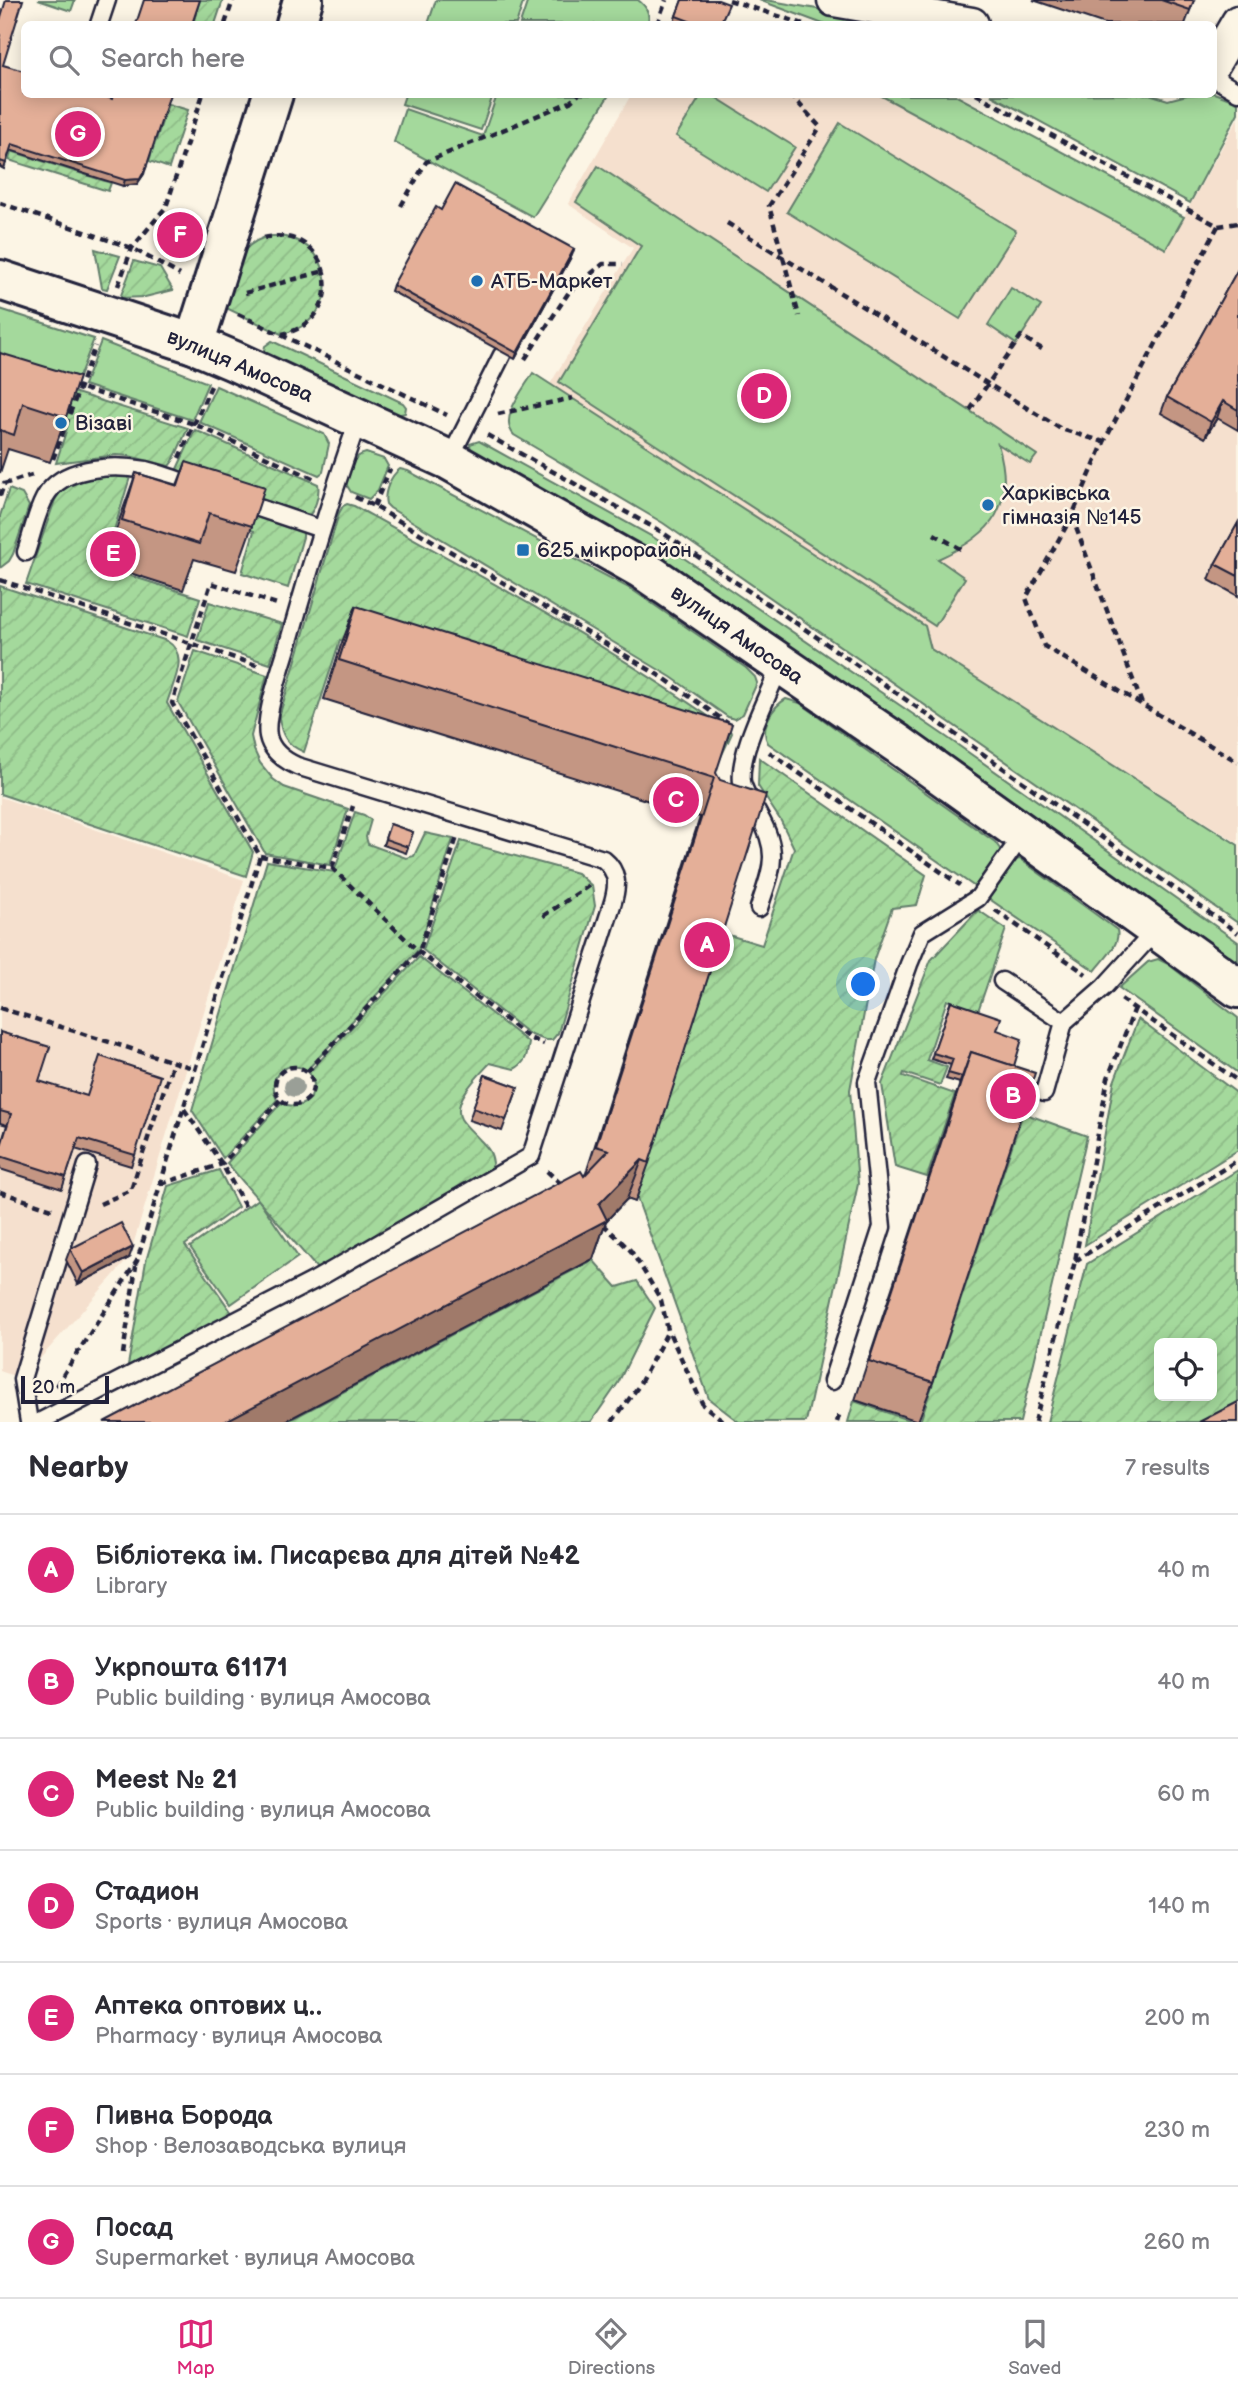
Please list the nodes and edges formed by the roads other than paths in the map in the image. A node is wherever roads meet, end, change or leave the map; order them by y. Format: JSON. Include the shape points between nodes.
{"nodes":[{"id":1,"x":107,"y":0,"type":"edge"},
{"id":2,"x":303,"y":0,"type":"edge"},
{"id":3,"x":834,"y":0,"type":"edge"},
{"id":4,"x":928,"y":8,"type":"edge"},
{"id":5,"x":100,"y":21,"type":"edge"},
{"id":6,"x":297,"y":21,"type":"edge"},
{"id":7,"x":964,"y":21,"type":"edge"},
{"id":8,"x":1217,"y":80,"type":"edge"},
{"id":9,"x":1238,"y":92,"type":"edge"},
{"id":10,"x":272,"y":98,"type":"edge"},
{"id":11,"x":0,"y":280,"type":"edge"},
{"id":12,"x":194,"y":344,"type":"junction"},
{"id":13,"x":502,"y":355,"type":"edge"},
{"id":14,"x":359,"y":418,"type":"junction"},
{"id":15,"x":449,"y":460,"type":"junction"},
{"id":16,"x":321,"y":529,"type":"junction"},
{"id":17,"x":26,"y":552,"type":"dead end"},
{"id":18,"x":780,"y":665,"type":"junction"},
{"id":19,"x":1024,"y":833,"type":"junction"},
{"id":20,"x":759,"y":908,"type":"dead end"},
{"id":21,"x":1157,"y":930,"type":"junction"},
{"id":22,"x":1002,"y":981,"type":"dead end"},
{"id":23,"x":1238,"y":988,"type":"edge"},
{"id":24,"x":1063,"y":1022,"type":"junction"},
{"id":25,"x":1044,"y":1093,"type":"dead end"},
{"id":26,"x":87,"y":1166,"type":"dead end"},
{"id":27,"x":832,"y":1381,"type":"dead end"},
{"id":28,"x":29,"y":1422,"type":"edge"},
{"id":29,"x":39,"y":1422,"type":"edge"}],
"edges":[{"from":1,"to":5,"type":"lane"},
{"from":2,"to":6,"type":"street"},
{"from":3,"to":4,"type":"street"},
{"from":4,"to":7,"type":"street"},
{"from":8,"to":9,"type":"lane"},
{"from":10,"to":12,"type":"street"},
{"from":11,"to":12,"type":"street","name":"вулиця Амосова"},
{"from":12,"to":14,"type":"street","name":"вулиця Амосова"},
{"from":13,"to":15,"type":"lane"},
{"from":14,"to":15,"type":"street","name":"вулиця Амосова"},
{"from":14,"to":16,"type":"lane"},
{"from":15,"to":18,"type":"street","name":"вулиця Амосова","via":[[642,569]]},
{"from":16,"to":17,"type":"lane","via":[[148,471],[114,468],[62,480],[47,495]]},
{"from":16,"to":29,"type":"lane","via":[[270,715],[271,746],[289,762],[603,859],[614,869],[617,884],[612,905],[531,1156],[315,1279]]},
{"from":18,"to":19,"type":"street","name":"вулиця Амосова"},
{"from":18,"to":20,"type":"lane","via":[[742,769],[743,785],[772,844],[773,865]]},
{"from":19,"to":21,"type":"street","name":"вулиця Амосова"},
{"from":19,"to":27,"type":"lane","via":[[978,898],[922,933],[867,1082],[882,1227]]},
{"from":21,"to":23,"type":"street","name":"вулиця Амосова"},
{"from":21,"to":24,"type":"lane","via":[[1104,987]]},
{"from":22,"to":24,"type":"lane"},
{"from":24,"to":25,"type":"lane"},
{"from":26,"to":28,"type":"lane","via":[[22,1379]]}]}
